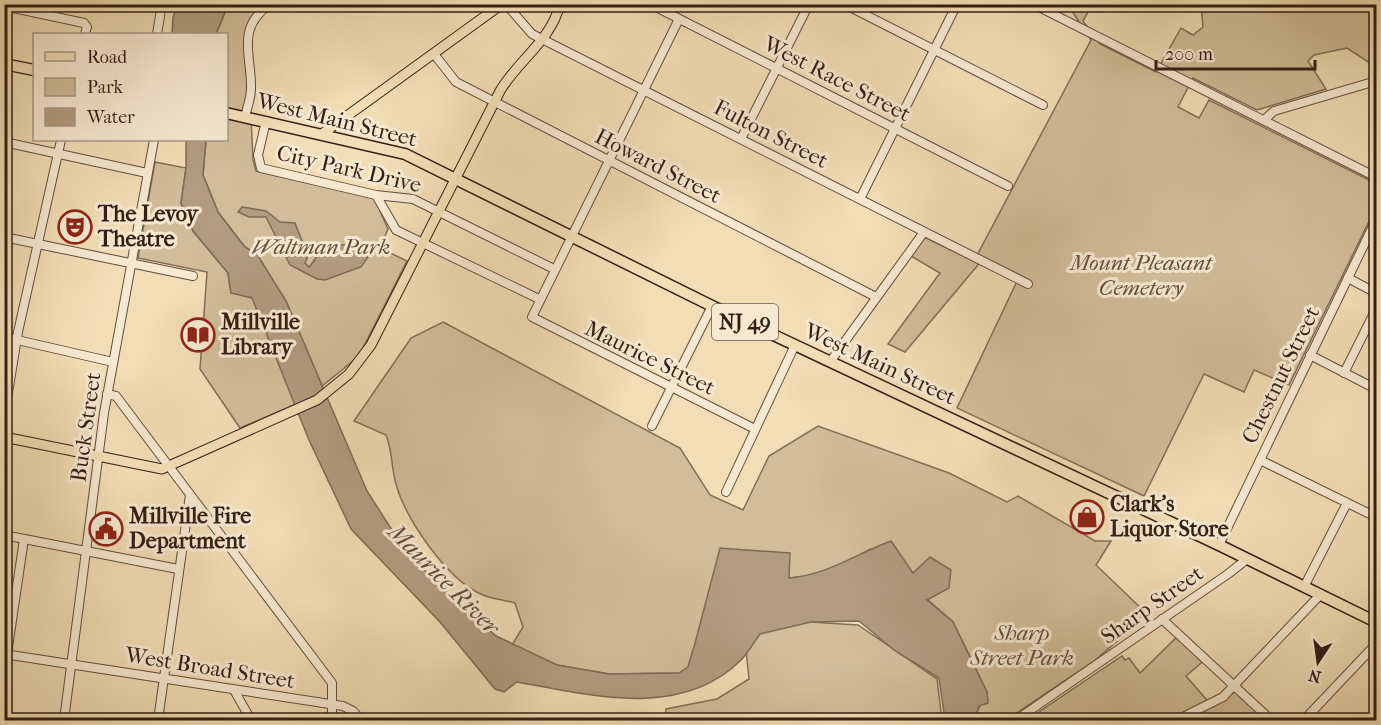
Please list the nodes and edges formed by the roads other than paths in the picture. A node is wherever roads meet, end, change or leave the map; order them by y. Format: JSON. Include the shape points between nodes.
{"nodes":[{"id":1,"x":162,"y":4,"type":"edge"},
{"id":2,"x":270,"y":4,"type":"edge"},
{"id":3,"x":504,"y":4,"type":"edge"},
{"id":4,"x":560,"y":4,"type":"edge"},
{"id":5,"x":650,"y":4,"type":"edge"},
{"id":6,"x":809,"y":4,"type":"edge"},
{"id":7,"x":844,"y":4,"type":"edge"},
{"id":8,"x":957,"y":4,"type":"edge"},
{"id":9,"x":1033,"y":4,"type":"edge"},
{"id":10,"x":4,"y":6,"type":"edge"},
{"id":11,"x":680,"y":19,"type":"junction"},
{"id":12,"x":85,"y":33,"type":"edge"},
{"id":13,"x":157,"y":33,"type":"edge"},
{"id":14,"x":543,"y":39,"type":"junction"},
{"id":15,"x":934,"y":50,"type":"junction"},
{"id":16,"x":434,"y":54,"type":"junction"},
{"id":17,"x":4,"y":64,"type":"edge"},
{"id":18,"x":777,"y":68,"type":"junction"},
{"id":19,"x":33,"y":70,"type":"edge"},
{"id":20,"x":1377,"y":81,"type":"edge"},
{"id":21,"x":644,"y":90,"type":"junction"},
{"id":22,"x":494,"y":102,"type":"junction"},
{"id":23,"x":1043,"y":105,"type":"dead end"},
{"id":24,"x":228,"y":113,"type":"edge"},
{"id":25,"x":245,"y":117,"type":"junction"},
{"id":26,"x":1264,"y":120,"type":"junction"},
{"id":27,"x":266,"y":122,"type":"junction"},
{"id":28,"x":895,"y":128,"type":"junction"},
{"id":29,"x":322,"y":134,"type":"junction"},
{"id":30,"x":741,"y":139,"type":"junction"},
{"id":31,"x":61,"y":141,"type":"edge"},
{"id":32,"x":154,"y":141,"type":"edge"},
{"id":33,"x":4,"y":142,"type":"edge"},
{"id":34,"x":58,"y":154,"type":"junction"},
{"id":35,"x":608,"y":161,"type":"junction"},
{"id":36,"x":147,"y":173,"type":"junction"},
{"id":37,"x":1377,"y":177,"type":"edge"},
{"id":38,"x":456,"y":178,"type":"junction"},
{"id":39,"x":1008,"y":186,"type":"dead end"},
{"id":40,"x":376,"y":195,"type":"junction"},
{"id":41,"x":860,"y":199,"type":"junction"},
{"id":42,"x":440,"y":212,"type":"junction"},
{"id":43,"x":1377,"y":220,"type":"edge"},
{"id":44,"x":924,"y":231,"type":"junction"},
{"id":45,"x":4,"y":237,"type":"edge"},
{"id":46,"x":569,"y":237,"type":"junction"},
{"id":47,"x":424,"y":243,"type":"junction"},
{"id":48,"x":38,"y":244,"type":"junction"},
{"id":49,"x":131,"y":264,"type":"junction"},
{"id":50,"x":554,"y":269,"type":"junction"},
{"id":51,"x":193,"y":276,"type":"dead end"},
{"id":52,"x":1348,"y":278,"type":"junction"},
{"id":53,"x":1028,"y":284,"type":"dead end"},
{"id":54,"x":1377,"y":293,"type":"edge"},
{"id":55,"x":876,"y":297,"type":"junction"},
{"id":56,"x":539,"y":299,"type":"junction"},
{"id":57,"x":712,"y":306,"type":"junction"},
{"id":58,"x":1377,"y":309,"type":"edge"},
{"id":59,"x":4,"y":338,"type":"edge"},
{"id":60,"x":16,"y":340,"type":"junction"},
{"id":61,"x":795,"y":345,"type":"junction"},
{"id":62,"x":1310,"y":356,"type":"junction"},
{"id":63,"x":113,"y":362,"type":"junction"},
{"id":64,"x":830,"y":362,"type":"junction"},
{"id":65,"x":1344,"y":373,"type":"junction"},
{"id":66,"x":671,"y":388,"type":"junction"},
{"id":67,"x":1377,"y":389,"type":"edge"},
{"id":68,"x":107,"y":394,"type":"junction"},
{"id":69,"x":4,"y":417,"type":"edge"},
{"id":70,"x":652,"y":426,"type":"dead end"},
{"id":71,"x":755,"y":429,"type":"junction"},
{"id":72,"x":4,"y":437,"type":"edge"},
{"id":73,"x":99,"y":456,"type":"junction"},
{"id":74,"x":1260,"y":460,"type":"junction"},
{"id":75,"x":169,"y":467,"type":"junction"},
{"id":76,"x":726,"y":492,"type":"dead end"},
{"id":77,"x":190,"y":495,"type":"junction"},
{"id":78,"x":1347,"y":503,"type":"junction"},
{"id":79,"x":1377,"y":517,"type":"edge"},
{"id":80,"x":4,"y":535,"type":"edge"},
{"id":81,"x":24,"y":539,"type":"junction"},
{"id":82,"x":1219,"y":545,"type":"junction"},
{"id":83,"x":87,"y":552,"type":"junction"},
{"id":84,"x":1246,"y":559,"type":"junction"},
{"id":85,"x":178,"y":569,"type":"junction"},
{"id":86,"x":1304,"y":587,"type":"junction"},
{"id":87,"x":1320,"y":595,"type":"junction"},
{"id":88,"x":1162,"y":619,"type":"junction"},
{"id":89,"x":1377,"y":622,"type":"edge"},
{"id":90,"x":1377,"y":644,"type":"edge"},
{"id":91,"x":6,"y":654,"type":"edge"},
{"id":92,"x":72,"y":664,"type":"junction"},
{"id":93,"x":165,"y":679,"type":"junction"},
{"id":94,"x":1234,"y":686,"type":"junction"},
{"id":95,"x":234,"y":690,"type":"junction"},
{"id":96,"x":332,"y":705,"type":"junction"},
{"id":97,"x":1185,"y":716,"type":"dead end"},
{"id":98,"x":64,"y":720,"type":"edge"},
{"id":99,"x":158,"y":720,"type":"edge"},
{"id":100,"x":251,"y":720,"type":"edge"},
{"id":101,"x":324,"y":720,"type":"edge"},
{"id":102,"x":361,"y":720,"type":"edge"},
{"id":103,"x":1016,"y":720,"type":"edge"},
{"id":104,"x":1271,"y":720,"type":"edge"},
{"id":105,"x":1304,"y":720,"type":"edge"}],
"edges":[{"from":1,"to":13,"type":"street"},
{"from":2,"to":25,"type":"street","via":[[256,17],[248,33],[251,92]]},
{"from":3,"to":14,"type":"street","name":"Fulton Street","via":[[528,31]]},
{"from":3,"to":16,"type":"main road"},
{"from":4,"to":14,"type":"main road"},
{"from":5,"to":11,"type":"street","name":"West Race Street"},
{"from":6,"to":18,"type":"street"},
{"from":7,"to":15,"type":"street"},
{"from":8,"to":15,"type":"street"},
{"from":9,"to":26,"type":"street"},
{"from":10,"to":12,"type":"street","via":[[84,23]]},
{"from":11,"to":18,"type":"street","name":"West Race Street"},
{"from":11,"to":21,"type":"street"},
{"from":14,"to":21,"type":"street","name":"Fulton Street"},
{"from":14,"to":22,"type":"main road","via":[[511,73]]},
{"from":15,"to":23,"type":"street"},
{"from":15,"to":28,"type":"street"},
{"from":16,"to":22,"type":"street","name":"Howard Street","via":[[456,82]]},
{"from":16,"to":29,"type":"main road"},
{"from":17,"to":19,"type":"highway"},
{"from":18,"to":28,"type":"street","name":"West Race Street"},
{"from":18,"to":30,"type":"street"},
{"from":20,"to":26,"type":"street","via":[[1274,111]]},
{"from":21,"to":30,"type":"street","name":"Fulton Street"},
{"from":21,"to":35,"type":"street"},
{"from":22,"to":35,"type":"street","name":"Howard Street"},
{"from":22,"to":38,"type":"main road"},
{"from":24,"to":25,"type":"highway","name":"West Main Street","number":"NJ 49"},
{"from":25,"to":27,"type":"highway","name":"West Main Street","number":"NJ 49"},
{"from":26,"to":37,"type":"street"},
{"from":27,"to":29,"type":"highway","name":"West Main Street","number":"NJ 49"},
{"from":27,"to":40,"type":"street","name":"City Park Drive","via":[[258,155],[261,168]]},
{"from":28,"to":39,"type":"street","name":"West Race Street"},
{"from":28,"to":41,"type":"street"},
{"from":29,"to":38,"type":"highway","name":"West Main Street","number":"NJ 49","via":[[397,151]]},
{"from":30,"to":41,"type":"street","name":"Fulton Street"},
{"from":31,"to":34,"type":"street"},
{"from":32,"to":36,"type":"street","name":"Buck Street"},
{"from":33,"to":34,"type":"street"},
{"from":34,"to":36,"type":"street"},
{"from":34,"to":48,"type":"street"},
{"from":35,"to":46,"type":"street"},
{"from":35,"to":55,"type":"street","name":"Howard Street"},
{"from":36,"to":49,"type":"street","name":"Buck Street"},
{"from":38,"to":42,"type":"main road"},
{"from":38,"to":46,"type":"highway","name":"West Main Street","number":"NJ 49"},
{"from":40,"to":42,"type":"street","name":"City Park Drive","via":[[413,199]]},
{"from":40,"to":47,"type":"street","via":[[393,227]]},
{"from":41,"to":44,"type":"street","name":"Fulton Street"},
{"from":42,"to":47,"type":"main road"},
{"from":42,"to":50,"type":"street"},
{"from":43,"to":52,"type":"street","name":"Chestnut Street"},
{"from":44,"to":53,"type":"street","name":"Fulton Street"},
{"from":44,"to":55,"type":"street"},
{"from":45,"to":48,"type":"street"},
{"from":46,"to":50,"type":"street"},
{"from":46,"to":57,"type":"highway","name":"West Main Street","number":"NJ 49"},
{"from":47,"to":56,"type":"street"},
{"from":47,"to":75,"type":"main road","via":[[371,345],[328,393],[293,413]]},
{"from":48,"to":49,"type":"street"},
{"from":48,"to":60,"type":"street"},
{"from":49,"to":51,"type":"street"},
{"from":49,"to":63,"type":"street","name":"Buck Street"},
{"from":50,"to":56,"type":"street"},
{"from":52,"to":54,"type":"street"},
{"from":52,"to":62,"type":"street","name":"Chestnut Street"},
{"from":55,"to":64,"type":"street"},
{"from":56,"to":66,"type":"street","name":"Maurice Street","via":[[532,317]]},
{"from":57,"to":61,"type":"highway","name":"West Main Street","number":"NJ 49"},
{"from":57,"to":66,"type":"street"},
{"from":58,"to":65,"type":"street"},
{"from":59,"to":60,"type":"street"},
{"from":60,"to":63,"type":"street"},
{"from":60,"to":69,"type":"street"},
{"from":61,"to":64,"type":"highway","name":"West Main Street","number":"NJ 49"},
{"from":61,"to":71,"type":"street"},
{"from":62,"to":65,"type":"street"},
{"from":62,"to":74,"type":"street","name":"Chestnut Street"},
{"from":63,"to":68,"type":"street","name":"Buck Street"},
{"from":64,"to":82,"type":"highway","name":"West Main Street","number":"NJ 49"},
{"from":65,"to":67,"type":"street"},
{"from":66,"to":70,"type":"street"},
{"from":66,"to":71,"type":"street","name":"Maurice Street"},
{"from":68,"to":73,"type":"street","name":"Buck Street"},
{"from":68,"to":75,"type":"street","via":[[116,396]]},
{"from":71,"to":76,"type":"street"},
{"from":72,"to":73,"type":"main road"},
{"from":73,"to":75,"type":"main road","via":[[160,469]]},
{"from":73,"to":83,"type":"street","name":"Buck Street"},
{"from":74,"to":78,"type":"street"},
{"from":74,"to":82,"type":"street","name":"Chestnut Street"},
{"from":75,"to":77,"type":"street"},
{"from":77,"to":85,"type":"street"},
{"from":77,"to":96,"type":"street","via":[[332,683]]},
{"from":78,"to":79,"type":"street"},
{"from":78,"to":86,"type":"street"},
{"from":80,"to":81,"type":"street"},
{"from":81,"to":83,"type":"street"},
{"from":81,"to":91,"type":"street"},
{"from":82,"to":84,"type":"highway","name":"West Main Street","number":"NJ 49"},
{"from":83,"to":85,"type":"street"},
{"from":83,"to":92,"type":"street","name":"Buck Street"},
{"from":84,"to":86,"type":"highway","name":"West Main Street","number":"NJ 49"},
{"from":84,"to":88,"type":"street","name":"Sharp Street"},
{"from":85,"to":93,"type":"street"},
{"from":86,"to":87,"type":"highway","name":"West Main Street","number":"NJ 49"},
{"from":87,"to":89,"type":"highway","name":"West Main Street","number":"NJ 49"},
{"from":87,"to":94,"type":"street"},
{"from":88,"to":94,"type":"street"},
{"from":88,"to":103,"type":"street","name":"Sharp Street"},
{"from":90,"to":105,"type":"street"},
{"from":91,"to":92,"type":"street","name":"West Broad Street"},
{"from":92,"to":93,"type":"street","name":"West Broad Street"},
{"from":92,"to":98,"type":"street","name":"Buck Street"},
{"from":93,"to":95,"type":"street","name":"West Broad Street"},
{"from":93,"to":99,"type":"street"},
{"from":94,"to":97,"type":"street","via":[[1222,698]]},
{"from":94,"to":104,"type":"street"},
{"from":95,"to":96,"type":"street","name":"West Broad Street"},
{"from":95,"to":100,"type":"street"},
{"from":96,"to":101,"type":"street","via":[[331,716]]},
{"from":96,"to":102,"type":"street","name":"West Broad Street","via":[[353,711]]}]}
